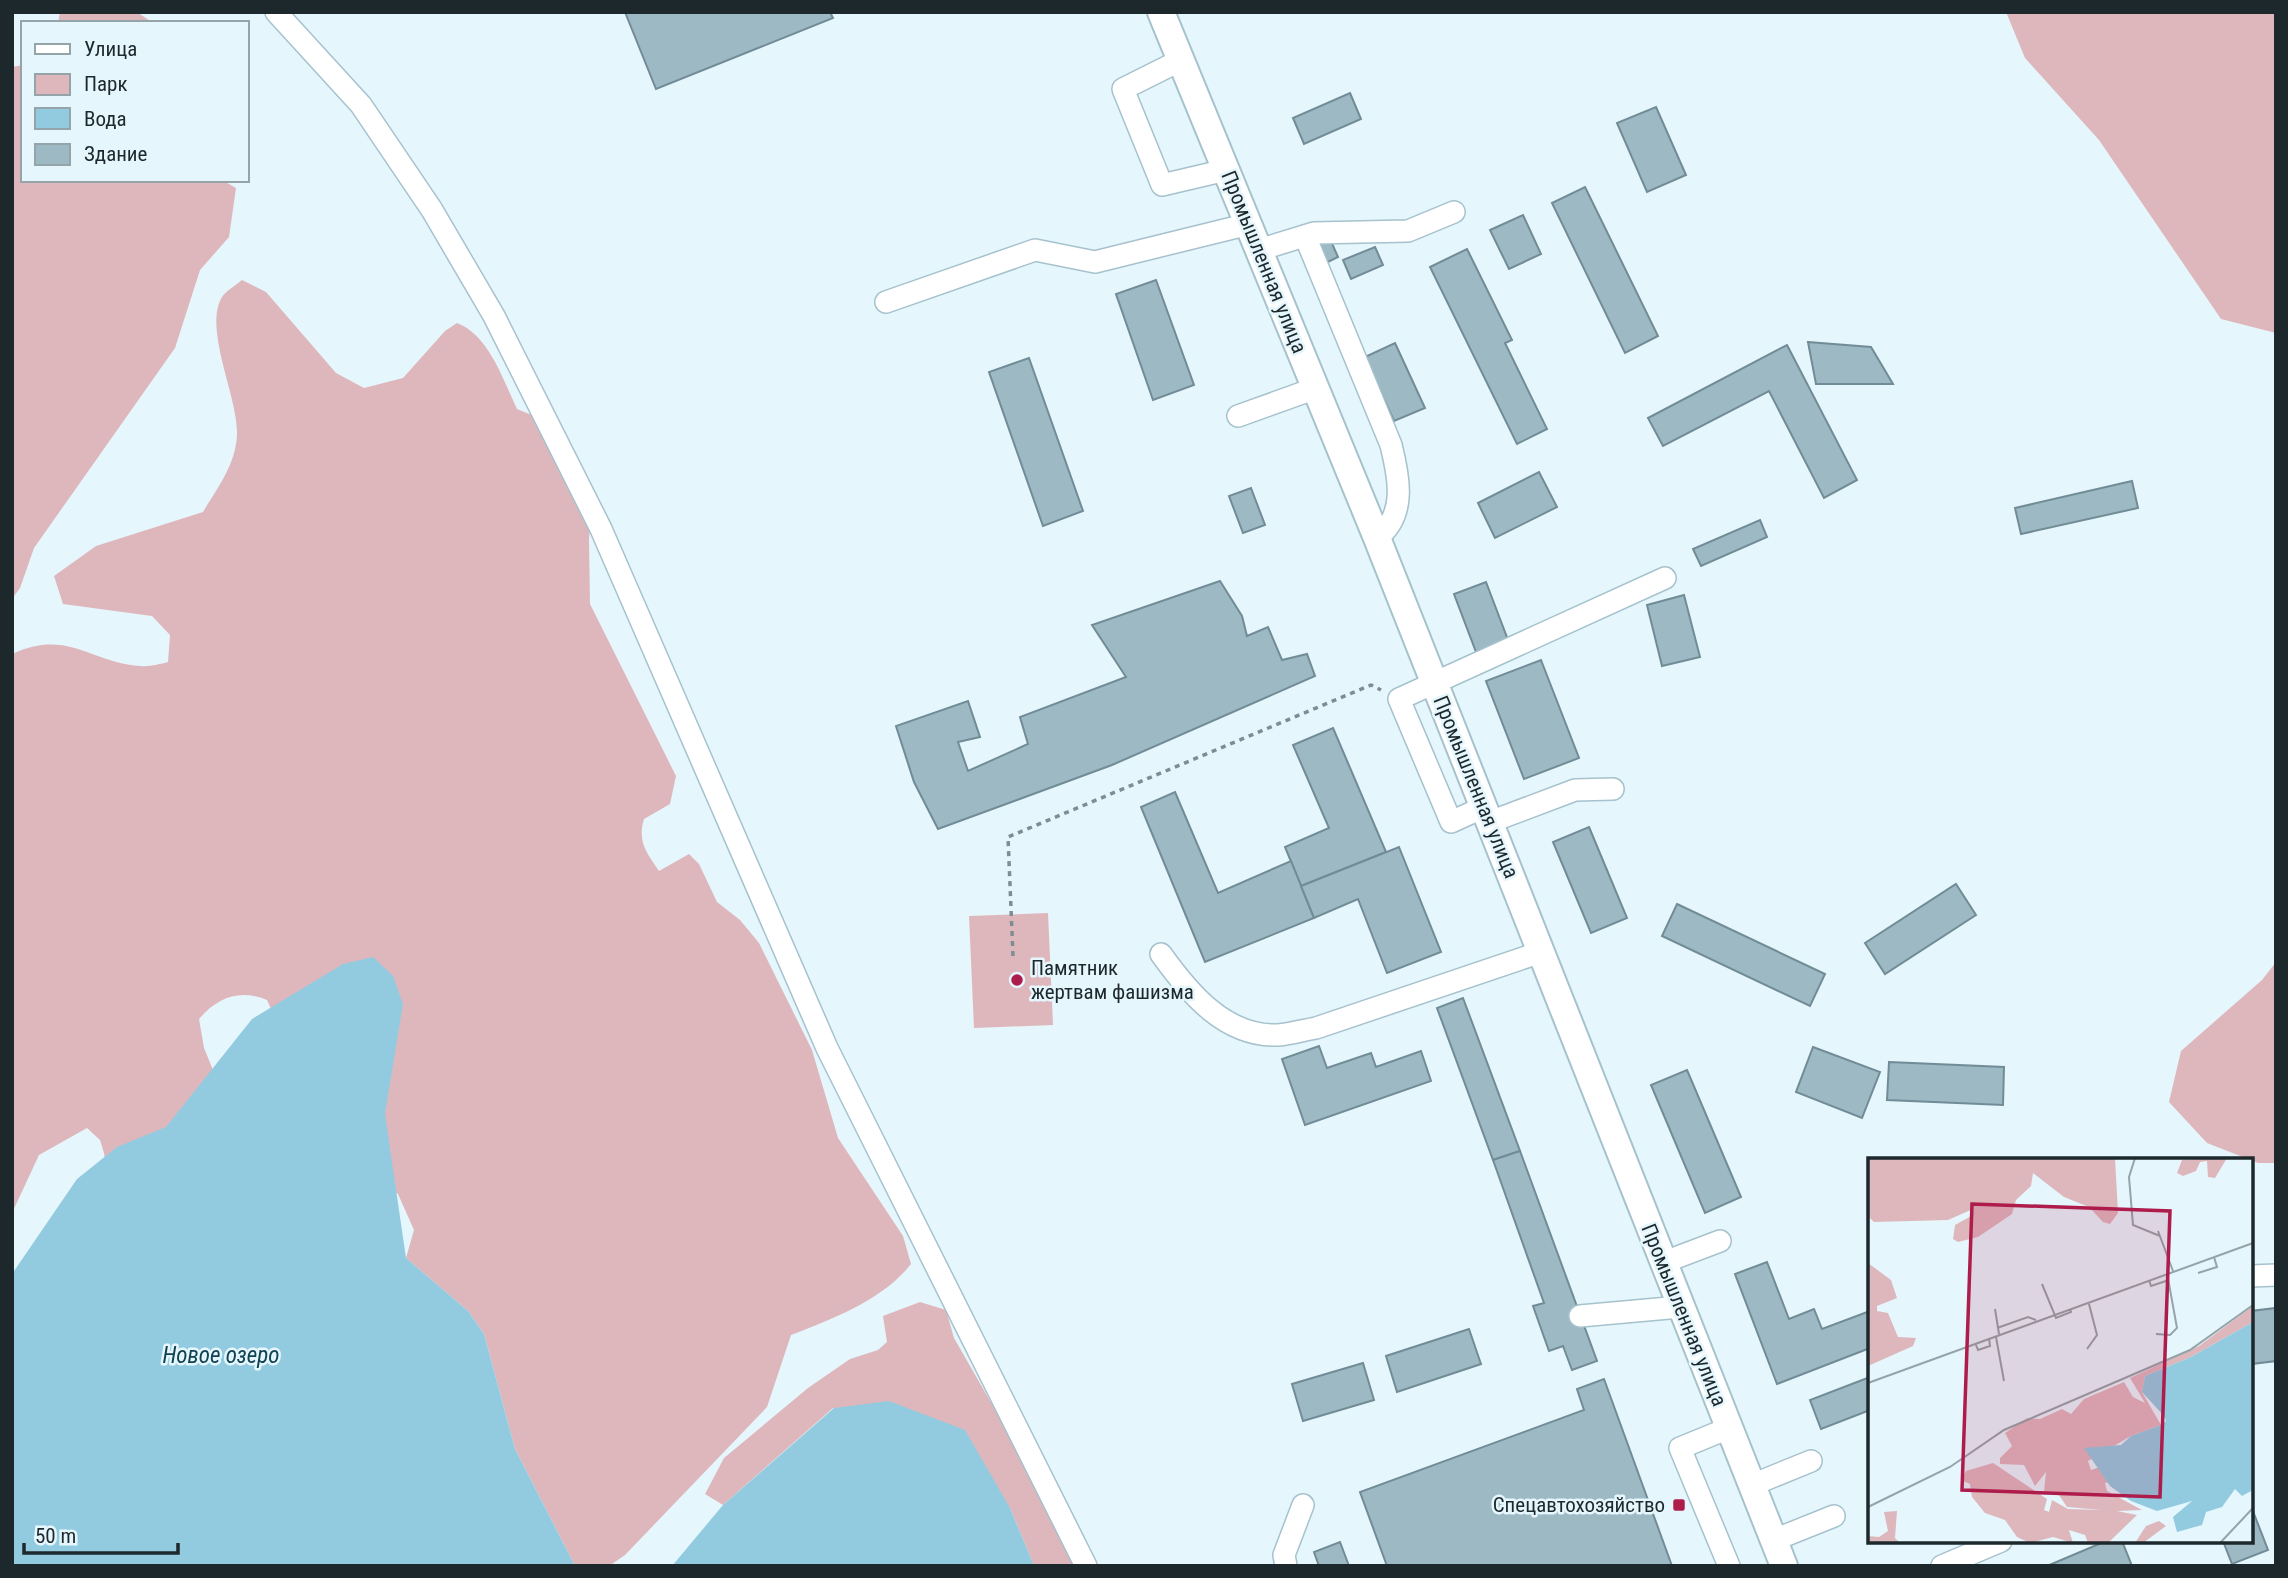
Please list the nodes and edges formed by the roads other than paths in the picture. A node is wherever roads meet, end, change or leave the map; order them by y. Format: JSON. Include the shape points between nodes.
{"nodes":[{"id":1,"x":276,"y":12,"type":"edge"},
{"id":2,"x":1161,"y":12,"type":"edge"},
{"id":3,"x":1181,"y":60,"type":"junction"},
{"id":4,"x":1226,"y":170,"type":"junction"},
{"id":5,"x":1454,"y":212,"type":"dead end"},
{"id":6,"x":1249,"y":224,"type":"junction"},
{"id":7,"x":1305,"y":236,"type":"junction"},
{"id":8,"x":1259,"y":250,"type":"junction"},
{"id":9,"x":886,"y":302,"type":"dead end"},
{"id":10,"x":1316,"y":388,"type":"junction"},
{"id":11,"x":1238,"y":416,"type":"dead end"},
{"id":12,"x":1377,"y":538,"type":"junction"},
{"id":13,"x":1665,"y":578,"type":"dead end"},
{"id":14,"x":1435,"y":683,"type":"junction"},
{"id":15,"x":1613,"y":789,"type":"dead end"},
{"id":16,"x":1487,"y":814,"type":"junction"},
{"id":17,"x":1541,"y":953,"type":"junction"},
{"id":18,"x":1161,"y":954,"type":"dead end"},
{"id":19,"x":1720,"y":1241,"type":"dead end"},
{"id":20,"x":1662,"y":1263,"type":"junction"},
{"id":21,"x":2276,"y":1275,"type":"edge"},
{"id":22,"x":2253,"y":1276,"type":"edge"},
{"id":23,"x":1680,"y":1307,"type":"junction"},
{"id":24,"x":1580,"y":1316,"type":"dead end"},
{"id":25,"x":1729,"y":1428,"type":"junction"},
{"id":26,"x":1811,"y":1461,"type":"dead end"},
{"id":27,"x":1752,"y":1485,"type":"junction"},
{"id":28,"x":1303,"y":1505,"type":"dead end"},
{"id":29,"x":1834,"y":1516,"type":"dead end"},
{"id":30,"x":1774,"y":1540,"type":"junction"},
{"id":31,"x":1996,"y":1543,"type":"edge"},
{"id":32,"x":1086,"y":1566,"type":"edge"},
{"id":33,"x":1286,"y":1566,"type":"edge"},
{"id":34,"x":1729,"y":1566,"type":"edge"},
{"id":35,"x":1784,"y":1566,"type":"edge"},
{"id":36,"x":1942,"y":1566,"type":"edge"}],
"edges":[{"from":1,"to":32,"type":"lane","via":[[361,105],[432,210],[494,316],[601,529],[827,1048]]},
{"from":2,"to":3,"type":"main road","name":"Промышленная улица"},
{"from":3,"to":4,"type":"main road","name":"Промышленная улица"},
{"from":3,"to":4,"type":"lane","via":[[1123,89],[1162,185]]},
{"from":4,"to":6,"type":"main road","name":"Промышленная улица"},
{"from":5,"to":7,"type":"lane","via":[[1408,231]]},
{"from":6,"to":8,"type":"main road","name":"Промышленная улица"},
{"from":6,"to":9,"type":"lane","via":[[1095,262],[1035,250]]},
{"from":7,"to":8,"type":"lane"},
{"from":7,"to":12,"type":"lane","via":[[1391,445],[1398,503],[1389,529]]},
{"from":8,"to":10,"type":"main road","name":"Промышленная улица"},
{"from":10,"to":11,"type":"lane"},
{"from":10,"to":12,"type":"main road","name":"Промышленная улица"},
{"from":12,"to":14,"type":"main road","name":"Промышленная улица"},
{"from":13,"to":14,"type":"lane"},
{"from":14,"to":16,"type":"main road","name":"Промышленная улица"},
{"from":14,"to":16,"type":"lane","via":[[1399,699],[1451,821]]},
{"from":15,"to":16,"type":"lane","via":[[1575,790]]},
{"from":16,"to":17,"type":"main road","name":"Промышленная улица"},
{"from":17,"to":18,"type":"lane","via":[[1317,1028],[1279,1035],[1249,1032],[1222,1018],[1189,992]]},
{"from":17,"to":20,"type":"main road","name":"Промышленная улица"},
{"from":19,"to":20,"type":"lane"},
{"from":20,"to":23,"type":"main road","name":"Промышленная улица"},
{"from":21,"to":22,"type":"lane"},
{"from":23,"to":24,"type":"lane"},
{"from":23,"to":25,"type":"main road","name":"Промышленная улица"},
{"from":25,"to":27,"type":"main road","name":"Промышленная улица"},
{"from":25,"to":34,"type":"lane","via":[[1680,1448]]},
{"from":26,"to":27,"type":"lane"},
{"from":27,"to":30,"type":"main road","name":"Промышленная улица"},
{"from":28,"to":33,"type":"lane","via":[[1284,1555]]},
{"from":29,"to":30,"type":"lane"},
{"from":30,"to":35,"type":"main road","name":"Промышленная улица"},
{"from":31,"to":36,"type":"lane"}]}
